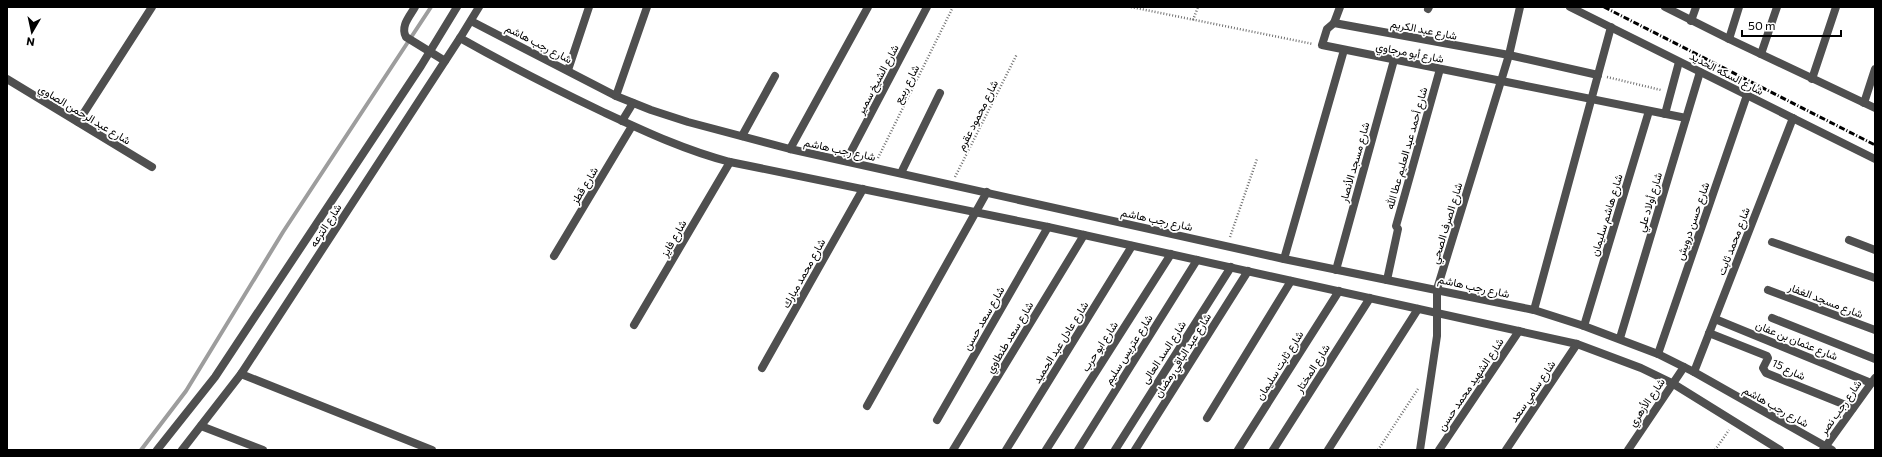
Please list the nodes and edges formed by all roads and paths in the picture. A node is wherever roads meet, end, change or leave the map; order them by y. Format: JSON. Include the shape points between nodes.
{"nodes":[{"id":1,"x":152,"y":7,"type":"edge"},
{"id":2,"x":415,"y":7,"type":"edge"},
{"id":3,"x":458,"y":7,"type":"edge"},
{"id":4,"x":479,"y":7,"type":"edge"},
{"id":5,"x":589,"y":7,"type":"edge"},
{"id":6,"x":648,"y":7,"type":"edge"},
{"id":7,"x":868,"y":7,"type":"edge"},
{"id":8,"x":927,"y":7,"type":"edge"},
{"id":9,"x":953,"y":7,"type":"edge"},
{"id":10,"x":1131,"y":7,"type":"edge"},
{"id":11,"x":1198,"y":7,"type":"edge"},
{"id":12,"x":1340,"y":7,"type":"edge"},
{"id":13,"x":1519,"y":7,"type":"edge"},
{"id":14,"x":1570,"y":7,"type":"edge"},
{"id":15,"x":1666,"y":7,"type":"edge"},
{"id":16,"x":1696,"y":7,"type":"edge"},
{"id":17,"x":1739,"y":7,"type":"edge"},
{"id":18,"x":1777,"y":7,"type":"edge"},
{"id":19,"x":1836,"y":7,"type":"edge"},
{"id":20,"x":1193,"y":20,"type":"junction"},
{"id":21,"x":1691,"y":21,"type":"junction"},
{"id":22,"x":471,"y":22,"type":"junction"},
{"id":23,"x":1334,"y":23,"type":"junction"},
{"id":24,"x":1611,"y":27,"type":"junction"},
{"id":25,"x":460,"y":38,"type":"junction"},
{"id":26,"x":1729,"y":39,"type":"junction"},
{"id":27,"x":1322,"y":45,"type":"junction"},
{"id":28,"x":1344,"y":50,"type":"junction"},
{"id":29,"x":430,"y":52,"type":"junction"},
{"id":30,"x":1017,"y":54,"type":"dead end"},
{"id":31,"x":1761,"y":54,"type":"junction"},
{"id":32,"x":1510,"y":55,"type":"junction"},
{"id":33,"x":1394,"y":60,"type":"junction"},
{"id":34,"x":445,"y":61,"type":"junction"},
{"id":35,"x":1679,"y":62,"type":"junction"},
{"id":36,"x":1875,"y":68,"type":"edge"},
{"id":37,"x":1440,"y":69,"type":"junction"},
{"id":38,"x":568,"y":70,"type":"junction"},
{"id":39,"x":1700,"y":72,"type":"junction"},
{"id":40,"x":1598,"y":75,"type":"junction"},
{"id":41,"x":775,"y":76,"type":"dead end"},
{"id":42,"x":7,"y":79,"type":"edge"},
{"id":43,"x":1812,"y":79,"type":"junction"},
{"id":44,"x":1501,"y":81,"type":"junction"},
{"id":45,"x":1671,"y":92,"type":"junction"},
{"id":46,"x":940,"y":93,"type":"dead end"},
{"id":47,"x":1747,"y":95,"type":"junction"},
{"id":48,"x":616,"y":96,"type":"junction"},
{"id":49,"x":1591,"y":99,"type":"junction"},
{"id":50,"x":633,"y":103,"type":"junction"},
{"id":51,"x":1864,"y":103,"type":"junction"},
{"id":52,"x":1875,"y":108,"type":"edge"},
{"id":53,"x":1650,"y":111,"type":"junction"},
{"id":54,"x":1665,"y":114,"type":"junction"},
{"id":55,"x":1686,"y":118,"type":"junction"},
{"id":56,"x":1793,"y":118,"type":"junction"},
{"id":57,"x":622,"y":121,"type":"junction"},
{"id":58,"x":78,"y":122,"type":"junction"},
{"id":59,"x":632,"y":126,"type":"junction"},
{"id":60,"x":742,"y":136,"type":"junction"},
{"id":61,"x":790,"y":149,"type":"junction"},
{"id":62,"x":1257,"y":159,"type":"dead end"},
{"id":63,"x":1875,"y":160,"type":"edge"},
{"id":64,"x":846,"y":161,"type":"junction"},
{"id":65,"x":730,"y":162,"type":"junction"},
{"id":66,"x":152,"y":167,"type":"dead end"},
{"id":67,"x":873,"y":167,"type":"junction"},
{"id":68,"x":900,"y":173,"type":"junction"},
{"id":69,"x":951,"y":184,"type":"junction"},
{"id":70,"x":863,"y":189,"type":"junction"},
{"id":71,"x":987,"y":192,"type":"junction"},
{"id":72,"x":976,"y":213,"type":"junction"},
{"id":73,"x":1048,"y":227,"type":"junction"},
{"id":74,"x":1084,"y":235,"type":"junction"},
{"id":75,"x":1849,"y":240,"type":"dead end"},
{"id":76,"x":1772,"y":242,"type":"dead end"},
{"id":77,"x":1228,"y":245,"type":"junction"},
{"id":78,"x":1132,"y":246,"type":"junction"},
{"id":79,"x":1875,"y":250,"type":"edge"},
{"id":80,"x":1171,"y":254,"type":"junction"},
{"id":81,"x":554,"y":256,"type":"dead end"},
{"id":82,"x":1284,"y":259,"type":"junction"},
{"id":83,"x":1197,"y":260,"type":"junction"},
{"id":84,"x":1231,"y":267,"type":"junction"},
{"id":85,"x":1336,"y":270,"type":"junction"},
{"id":86,"x":1248,"y":271,"type":"junction"},
{"id":87,"x":1875,"y":278,"type":"edge"},
{"id":88,"x":1387,"y":280,"type":"junction"},
{"id":89,"x":1291,"y":281,"type":"junction"},
{"id":90,"x":1437,"y":289,"type":"junction"},
{"id":91,"x":1768,"y":290,"type":"dead end"},
{"id":92,"x":1339,"y":291,"type":"junction"},
{"id":93,"x":1370,"y":298,"type":"junction"},
{"id":94,"x":1418,"y":308,"type":"junction"},
{"id":95,"x":1534,"y":310,"type":"junction"},
{"id":96,"x":1437,"y":313,"type":"junction"},
{"id":97,"x":1772,"y":318,"type":"dead end"},
{"id":98,"x":1715,"y":319,"type":"junction"},
{"id":99,"x":634,"y":325,"type":"dead end"},
{"id":100,"x":1584,"y":326,"type":"junction"},
{"id":101,"x":1875,"y":330,"type":"edge"},
{"id":102,"x":1519,"y":331,"type":"junction"},
{"id":103,"x":1709,"y":333,"type":"junction"},
{"id":104,"x":1620,"y":338,"type":"junction"},
{"id":105,"x":1577,"y":344,"type":"junction"},
{"id":106,"x":1658,"y":354,"type":"junction"},
{"id":107,"x":1875,"y":359,"type":"edge"},
{"id":108,"x":1684,"y":367,"type":"junction"},
{"id":109,"x":762,"y":368,"type":"dead end"},
{"id":110,"x":1694,"y":372,"type":"junction"},
{"id":111,"x":241,"y":374,"type":"junction"},
{"id":112,"x":1873,"y":381,"type":"edge"},
{"id":113,"x":1672,"y":383,"type":"junction"},
{"id":114,"x":1419,"y":387,"type":"dead end"},
{"id":115,"x":868,"y":406,"type":"dead end"},
{"id":116,"x":1854,"y":408,"type":"junction"},
{"id":117,"x":1207,"y":418,"type":"dead end"},
{"id":118,"x":937,"y":420,"type":"dead end"},
{"id":119,"x":1734,"y":422,"type":"junction"},
{"id":120,"x":201,"y":426,"type":"junction"},
{"id":121,"x":1827,"y":449,"type":"edge"},
{"id":122,"x":158,"y":450,"type":"edge"},
{"id":123,"x":182,"y":450,"type":"edge"},
{"id":124,"x":263,"y":450,"type":"edge"},
{"id":125,"x":432,"y":450,"type":"edge"},
{"id":126,"x":953,"y":450,"type":"edge"},
{"id":127,"x":1006,"y":450,"type":"edge"},
{"id":128,"x":1046,"y":450,"type":"edge"},
{"id":129,"x":1078,"y":450,"type":"edge"},
{"id":130,"x":1115,"y":450,"type":"edge"},
{"id":131,"x":1135,"y":450,"type":"edge"},
{"id":132,"x":1238,"y":450,"type":"edge"},
{"id":133,"x":1273,"y":450,"type":"edge"},
{"id":134,"x":1328,"y":450,"type":"edge"},
{"id":135,"x":1378,"y":450,"type":"edge"},
{"id":136,"x":1420,"y":450,"type":"edge"},
{"id":137,"x":1439,"y":450,"type":"edge"},
{"id":138,"x":1506,"y":450,"type":"edge"},
{"id":139,"x":1628,"y":450,"type":"edge"},
{"id":140,"x":1715,"y":450,"type":"edge"},
{"id":141,"x":1780,"y":450,"type":"edge"}],
"edges":[{"from":1,"to":58,"type":"street"},
{"from":2,"to":29,"type":"street","via":[[404,25],[404,34]]},
{"from":3,"to":29,"type":"street"},
{"from":4,"to":22,"type":"street","name":"شارع الترعه"},
{"from":5,"to":38,"type":"street"},
{"from":6,"to":48,"type":"street"},
{"from":7,"to":61,"type":"street"},
{"from":8,"to":64,"type":"street","name":"شارع الشيخ سمير"},
{"from":9,"to":67,"type":"path","name":"شارع ربيع"},
{"from":10,"to":20,"type":"path"},
{"from":11,"to":20,"type":"path"},
{"from":12,"to":23,"type":"street"},
{"from":13,"to":32,"type":"street","name":"شارع الصرف الصحي"},
{"from":14,"to":24,"type":"street","name":"شارع السكه الحديد"},
{"from":15,"to":21,"type":"street"},
{"from":16,"to":21,"type":"street"},
{"from":17,"to":26,"type":"street"},
{"from":18,"to":31,"type":"street"},
{"from":19,"to":43,"type":"street"},
{"from":20,"to":27,"type":"path"},
{"from":21,"to":26,"type":"street"},
{"from":22,"to":25,"type":"street","name":"شارع الترعه"},
{"from":22,"to":38,"type":"street","name":"شارع رجب هاشم"},
{"from":23,"to":27,"type":"street","via":[[1327,29]]},
{"from":23,"to":32,"type":"street","name":"شارع عبد الكريم"},
{"from":24,"to":35,"type":"street","name":"شارع السكه الحديد"},
{"from":24,"to":40,"type":"street"},
{"from":25,"to":34,"type":"street","name":"شارع الترعه"},
{"from":25,"to":57,"type":"street","via":[[511,67]]},
{"from":26,"to":31,"type":"street"},
{"from":27,"to":28,"type":"street","name":"شارع أبو مرجاوي"},
{"from":28,"to":33,"type":"street","name":"شارع أبو مرجاوي"},
{"from":28,"to":82,"type":"street"},
{"from":29,"to":34,"type":"street"},
{"from":29,"to":122,"type":"street","via":[[215,377]]},
{"from":30,"to":69,"type":"path","name":"شارع محمود عقرم"},
{"from":31,"to":43,"type":"street"},
{"from":32,"to":40,"type":"street"},
{"from":32,"to":44,"type":"street","name":"شارع الصرف الصحي"},
{"from":33,"to":37,"type":"street","name":"شارع أبو مرجاوي"},
{"from":33,"to":85,"type":"street","name":"شارع مسجد الأنصار"},
{"from":34,"to":111,"type":"street","name":"شارع الترعه"},
{"from":35,"to":39,"type":"street","name":"شارع السكه الحديد"},
{"from":35,"to":45,"type":"street"},
{"from":36,"to":51,"type":"street"},
{"from":37,"to":44,"type":"street","name":"شارع أبو مرجاوي"},
{"from":37,"to":88,"type":"street","name":"شارع أحمد عبد العليم عطا الله","via":[[1396,226],[1398,230]]},
{"from":38,"to":48,"type":"street","name":"شارع رجب هاشم"},
{"from":39,"to":47,"type":"street","name":"شارع السكه الحديد"},
{"from":39,"to":55,"type":"street","name":"شارع أولاد علي"},
{"from":40,"to":45,"type":"path"},
{"from":40,"to":49,"type":"street"},
{"from":41,"to":60,"type":"street"},
{"from":42,"to":58,"type":"street","name":"شارع عبد الرحمن الصاوي"},
{"from":43,"to":51,"type":"street"},
{"from":44,"to":49,"type":"street","name":"شارع أبو مرجاوي"},
{"from":44,"to":90,"type":"street","name":"شارع الصرف الصحي"},
{"from":45,"to":54,"type":"street"},
{"from":46,"to":68,"type":"street"},
{"from":47,"to":56,"type":"street","name":"شارع السكه الحديد"},
{"from":47,"to":106,"type":"street","name":"شارع حسن درويش"},
{"from":48,"to":50,"type":"street","name":"شارع رجب هاشم"},
{"from":49,"to":53,"type":"street","name":"شارع أبو مرجاوي"},
{"from":49,"to":95,"type":"street"},
{"from":50,"to":57,"type":"street"},
{"from":50,"to":60,"type":"street","name":"شارع رجب هاشم"},
{"from":51,"to":52,"type":"street"},
{"from":53,"to":54,"type":"street","name":"شارع أبو مرجاوي"},
{"from":53,"to":100,"type":"street","name":"شارع هاشم سليمان"},
{"from":54,"to":55,"type":"street","name":"شارع أبو مرجاوي"},
{"from":55,"to":104,"type":"street","name":"شارع أولاد علي"},
{"from":56,"to":63,"type":"street","name":"شارع السكه الحديد"},
{"from":56,"to":98,"type":"street","name":"شارع محمد ثابت"},
{"from":57,"to":59,"type":"street"},
{"from":58,"to":66,"type":"street","name":"شارع عبد الرحمن الصاوي"},
{"from":59,"to":65,"type":"street","via":[[690,151]]},
{"from":59,"to":81,"type":"street","name":"شارع قطز"},
{"from":60,"to":61,"type":"street","name":"شارع رجب هاشم"},
{"from":61,"to":64,"type":"street","name":"شارع رجب هاشم"},
{"from":62,"to":77,"type":"path"},
{"from":64,"to":67,"type":"street","name":"شارع رجب هاشم"},
{"from":65,"to":70,"type":"street"},
{"from":65,"to":99,"type":"street","name":"شارع فايز"},
{"from":67,"to":68,"type":"street","name":"شارع رجب هاشم"},
{"from":68,"to":69,"type":"street","name":"شارع رجب هاشم"},
{"from":69,"to":71,"type":"street","name":"شارع رجب هاشم"},
{"from":70,"to":72,"type":"street"},
{"from":70,"to":109,"type":"street","name":"شارع محمد مبارك"},
{"from":71,"to":72,"type":"street"},
{"from":71,"to":77,"type":"street","name":"شارع رجب هاشم"},
{"from":72,"to":73,"type":"street"},
{"from":72,"to":115,"type":"street"},
{"from":73,"to":74,"type":"street"},
{"from":73,"to":118,"type":"street","name":"شارع سعد حسن"},
{"from":74,"to":78,"type":"street"},
{"from":74,"to":126,"type":"street","name":"شارع سعد طنطاوي"},
{"from":75,"to":79,"type":"street"},
{"from":76,"to":87,"type":"street"},
{"from":77,"to":82,"type":"street","name":"شارع رجب هاشم"},
{"from":78,"to":80,"type":"street"},
{"from":78,"to":127,"type":"street","name":"شارع عادل عبد الحميد"},
{"from":80,"to":83,"type":"street"},
{"from":80,"to":128,"type":"street","name":"شارع ابو حرب"},
{"from":82,"to":85,"type":"street","name":"شارع رجب هاشم"},
{"from":83,"to":84,"type":"street"},
{"from":83,"to":129,"type":"street","name":"شارع عتريس سليم"},
{"from":84,"to":86,"type":"street"},
{"from":84,"to":130,"type":"street","name":"شارع السد العالى"},
{"from":85,"to":88,"type":"street","name":"شارع رجب هاشم"},
{"from":86,"to":89,"type":"street"},
{"from":86,"to":131,"type":"street","name":"شارع عبد الباقي رمضان"},
{"from":88,"to":90,"type":"street","name":"شارع رجب هاشم"},
{"from":89,"to":92,"type":"street"},
{"from":89,"to":117,"type":"street"},
{"from":90,"to":95,"type":"street","name":"شارع رجب هاشم"},
{"from":90,"to":96,"type":"street","name":"شارع الصرف الصحي"},
{"from":91,"to":101,"type":"street","name":"شارع مسجد الغفار"},
{"from":92,"to":93,"type":"street"},
{"from":92,"to":132,"type":"street","name":"شارع ثابت سليمان"},
{"from":93,"to":94,"type":"street"},
{"from":93,"to":133,"type":"street","name":"شارع المختار"},
{"from":94,"to":96,"type":"street"},
{"from":94,"to":134,"type":"street"},
{"from":95,"to":100,"type":"street","name":"شارع رجب هاشم"},
{"from":96,"to":102,"type":"street"},
{"from":96,"to":136,"type":"street","name":"شارع الصرف الصحي"},
{"from":97,"to":107,"type":"street"},
{"from":98,"to":103,"type":"street","name":"شارع محمد ثابت"},
{"from":98,"to":112,"type":"street","name":"شارع عثمان بن عفان"},
{"from":100,"to":104,"type":"street","name":"شارع رجب هاشم"},
{"from":102,"to":105,"type":"street"},
{"from":102,"to":137,"type":"street","name":"شارع الشهيد محمد حسن"},
{"from":103,"to":110,"type":"street","name":"شارع محمد ثابت"},
{"from":103,"to":116,"type":"street","name":"شارع 15","via":[[1767,356],[1763,368],[1766,373]]},
{"from":104,"to":106,"type":"street","name":"شارع رجب هاشم"},
{"from":105,"to":113,"type":"street","via":[[1641,368]]},
{"from":105,"to":138,"type":"street","name":"شارع سامي سعد"},
{"from":106,"to":108,"type":"street","name":"شارع رجب هاشم"},
{"from":108,"to":110,"type":"street","name":"شارع رجب هاشم"},
{"from":108,"to":113,"type":"street","name":"شارع الأزهري"},
{"from":110,"to":121,"type":"street","name":"شارع رجب هاشم"},
{"from":111,"to":120,"type":"street","name":"شارع الترعه"},
{"from":111,"to":125,"type":"street"},
{"from":112,"to":116,"type":"street","name":"شارع رجب نصر"},
{"from":113,"to":119,"type":"street"},
{"from":113,"to":139,"type":"street","name":"شارع الأزهري"},
{"from":114,"to":135,"type":"path"},
{"from":116,"to":121,"type":"street","name":"شارع رجب نصر"},
{"from":119,"to":140,"type":"path"},
{"from":119,"to":141,"type":"street"},
{"from":120,"to":123,"type":"street","name":"شارع الترعه"},
{"from":120,"to":124,"type":"street"}]}
